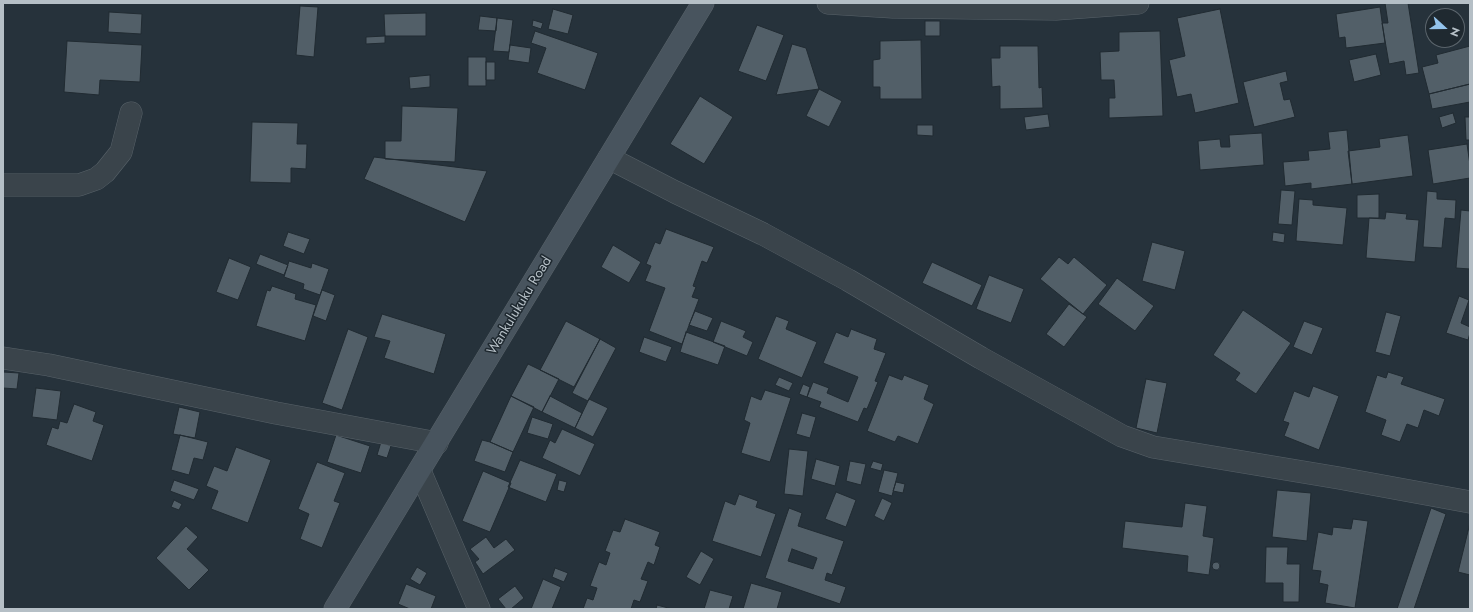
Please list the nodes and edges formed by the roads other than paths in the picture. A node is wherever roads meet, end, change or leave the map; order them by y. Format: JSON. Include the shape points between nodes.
{"nodes":[{"id":1,"x":703,"y":3,"type":"edge"},
{"id":2,"x":828,"y":3,"type":"edge"},
{"id":3,"x":1138,"y":3,"type":"edge"},
{"id":4,"x":131,"y":113,"type":"dead end"},
{"id":5,"x":610,"y":158,"type":"junction"},
{"id":6,"x":3,"y":185,"type":"edge"},
{"id":7,"x":3,"y":358,"type":"edge"},
{"id":8,"x":437,"y":443,"type":"junction"},
{"id":9,"x":420,"y":471,"type":"junction"},
{"id":10,"x":1470,"y":502,"type":"edge"},
{"id":11,"x":335,"y":609,"type":"edge"},
{"id":12,"x":478,"y":609,"type":"edge"}],
"edges":[{"from":1,"to":5,"type":"main road","name":"Wankulukuku Road"},
{"from":2,"to":3,"type":"street","via":[[894,7],[1056,9]]},
{"from":4,"to":6,"type":"street","via":[[121,152],[96,179],[79,185]]},
{"from":5,"to":8,"type":"main road","name":"Wankulukuku Road"},
{"from":5,"to":10,"type":"street","via":[[763,234],[848,280],[1122,436],[1153,447]]},
{"from":7,"to":8,"type":"street"},
{"from":8,"to":9,"type":"main road","name":"Wankulukuku Road"},
{"from":9,"to":11,"type":"main road","name":"Wankulukuku Road"},
{"from":9,"to":12,"type":"street"}]}
